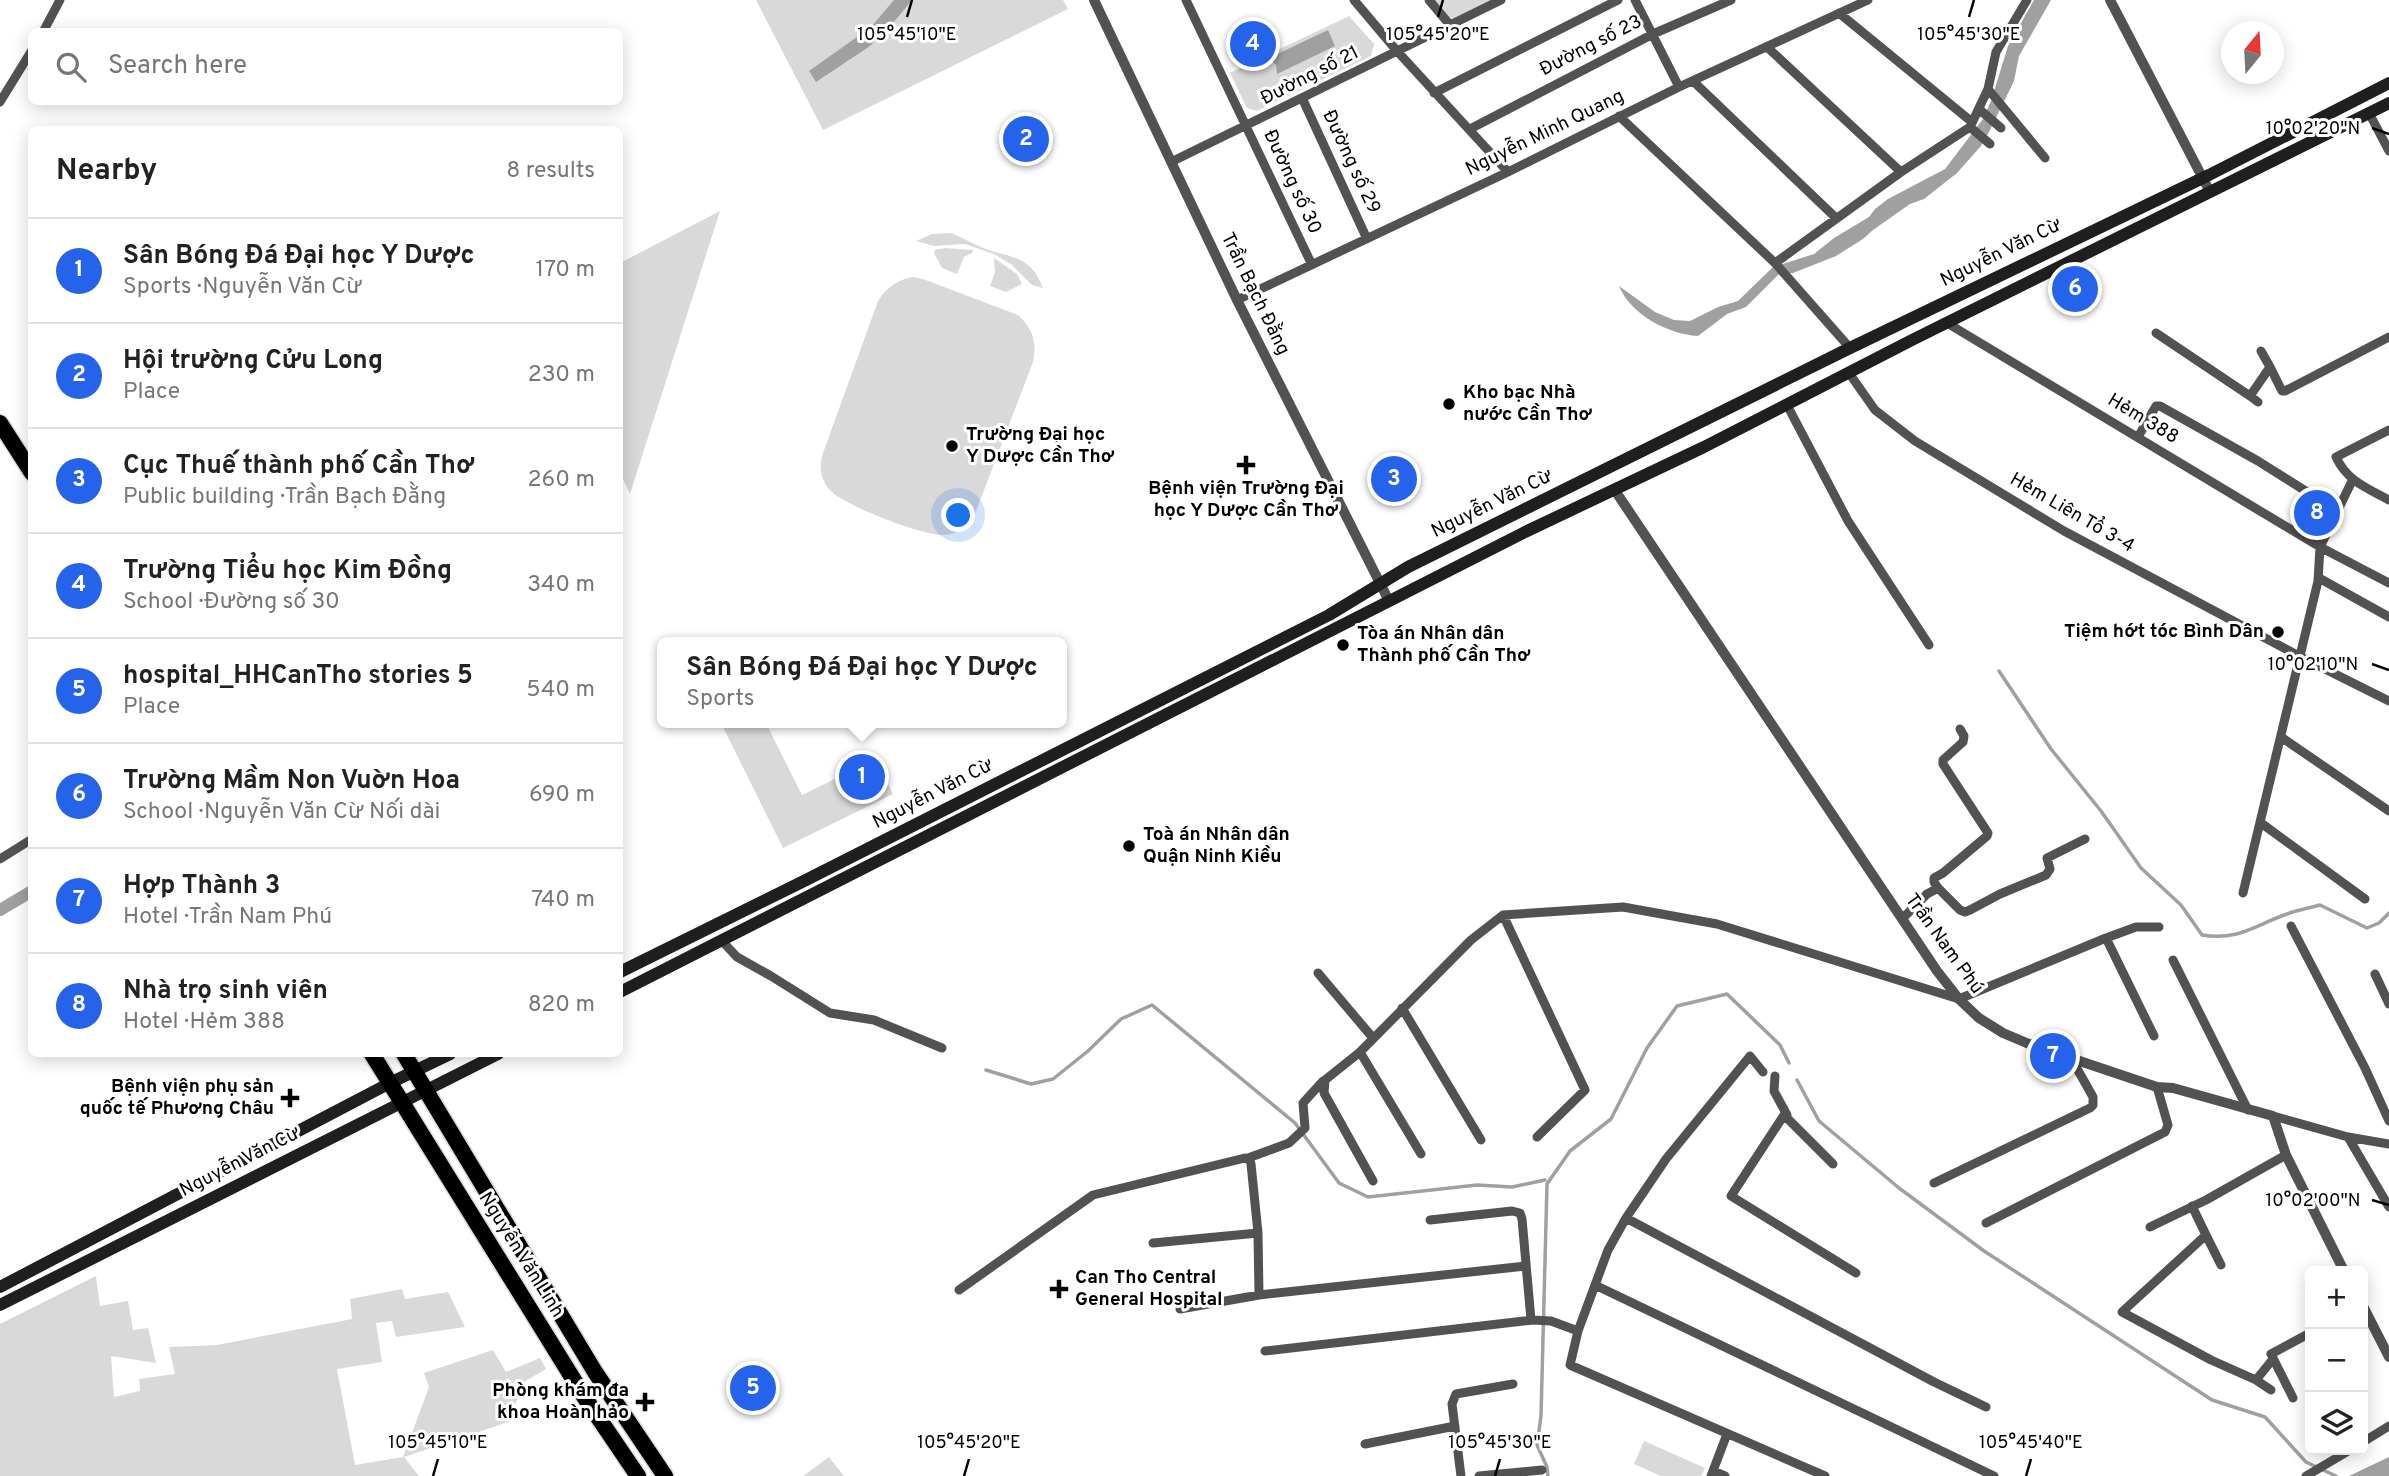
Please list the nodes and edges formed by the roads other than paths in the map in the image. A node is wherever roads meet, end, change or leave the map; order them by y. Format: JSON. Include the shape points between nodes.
{"nodes":[{"id":1,"x":60,"y":0,"type":"edge"},
{"id":2,"x":1094,"y":0,"type":"edge"},
{"id":3,"x":1186,"y":0,"type":"edge"},
{"id":4,"x":1354,"y":0,"type":"edge"},
{"id":5,"x":1429,"y":0,"type":"edge"},
{"id":6,"x":1501,"y":0,"type":"edge"},
{"id":7,"x":1618,"y":0,"type":"edge"},
{"id":8,"x":1634,"y":0,"type":"edge"},
{"id":9,"x":1731,"y":0,"type":"edge"},
{"id":10,"x":1868,"y":0,"type":"edge"},
{"id":11,"x":2027,"y":0,"type":"edge"},
{"id":12,"x":2110,"y":0,"type":"edge"},
{"id":13,"x":1839,"y":13,"type":"junction"},
{"id":14,"x":1450,"y":25,"type":"junction"},
{"id":15,"x":45,"y":28,"type":"edge"},
{"id":16,"x":1653,"y":34,"type":"junction"},
{"id":17,"x":1767,"y":47,"type":"junction"},
{"id":18,"x":1397,"y":51,"type":"junction"},
{"id":19,"x":28,"y":57,"type":"edge"},
{"id":20,"x":1694,"y":82,"type":"junction"},
{"id":21,"x":2389,"y":83,"type":"edge"},
{"id":22,"x":1679,"y":87,"type":"junction"},
{"id":23,"x":1990,"y":91,"type":"junction"},
{"id":24,"x":1434,"y":93,"type":"junction"},
{"id":25,"x":1303,"y":100,"type":"junction"},
{"id":26,"x":0,"y":103,"type":"edge"},
{"id":27,"x":2389,"y":103,"type":"edge"},
{"id":28,"x":1981,"y":111,"type":"junction"},
{"id":29,"x":2370,"y":113,"type":"junction"},
{"id":30,"x":1619,"y":116,"type":"junction"},
{"id":31,"x":1998,"y":125,"type":"dead end"},
{"id":32,"x":1247,"y":126,"type":"junction"},
{"id":33,"x":1972,"y":126,"type":"junction"},
{"id":34,"x":1470,"y":129,"type":"junction"},
{"id":35,"x":1988,"y":142,"type":"dead end"},
{"id":36,"x":2389,"y":151,"type":"edge"},
{"id":37,"x":2045,"y":158,"type":"dead end"},
{"id":38,"x":1171,"y":162,"type":"junction"},
{"id":39,"x":1507,"y":172,"type":"junction"},
{"id":40,"x":1901,"y":172,"type":"junction"},
{"id":41,"x":2203,"y":178,"type":"junction"},
{"id":42,"x":2210,"y":192,"type":"junction"},
{"id":43,"x":1836,"y":218,"type":"junction"},
{"id":44,"x":1367,"y":239,"type":"junction"},
{"id":45,"x":1776,"y":264,"type":"junction"},
{"id":46,"x":1312,"y":265,"type":"junction"},
{"id":47,"x":1237,"y":300,"type":"junction"},
{"id":48,"x":1947,"y":323,"type":"junction"},
{"id":49,"x":2156,"y":333,"type":"dead end"},
{"id":50,"x":2389,"y":337,"type":"edge"},
{"id":51,"x":1850,"y":348,"type":"junction"},
{"id":52,"x":2261,"y":351,"type":"dead end"},
{"id":53,"x":2270,"y":367,"type":"junction"},
{"id":54,"x":1849,"y":373,"type":"junction"},
{"id":55,"x":1787,"y":405,"type":"junction"},
{"id":56,"x":0,"y":422,"type":"edge"},
{"id":57,"x":2389,"y":430,"type":"edge"},
{"id":58,"x":2138,"y":437,"type":"junction"},
{"id":59,"x":28,"y":467,"type":"edge"},
{"id":60,"x":2352,"y":481,"type":"junction"},
{"id":61,"x":1614,"y":489,"type":"junction"},
{"id":62,"x":2389,"y":500,"type":"edge"},
{"id":63,"x":2336,"y":510,"type":"junction"},
{"id":64,"x":2320,"y":547,"type":"junction"},
{"id":65,"x":2319,"y":578,"type":"junction"},
{"id":66,"x":2389,"y":583,"type":"edge"},
{"id":67,"x":1381,"y":585,"type":"junction"},
{"id":68,"x":1389,"y":601,"type":"junction"},
{"id":69,"x":2389,"y":617,"type":"edge"},
{"id":70,"x":1929,"y":645,"type":"dead end"},
{"id":71,"x":2299,"y":656,"type":"junction"},
{"id":72,"x":2389,"y":701,"type":"edge"},
{"id":73,"x":1960,"y":729,"type":"dead end"},
{"id":74,"x":2281,"y":737,"type":"junction"},
{"id":75,"x":2389,"y":811,"type":"edge"},
{"id":76,"x":2261,"y":823,"type":"junction"},
{"id":77,"x":2085,"y":839,"type":"dead end"},
{"id":78,"x":28,"y":842,"type":"edge"},
{"id":79,"x":0,"y":859,"type":"edge"},
{"id":80,"x":1938,"y":888,"type":"junction"},
{"id":81,"x":2243,"y":893,"type":"dead end"},
{"id":82,"x":2365,"y":899,"type":"dead end"},
{"id":83,"x":1503,"y":915,"type":"junction"},
{"id":84,"x":1902,"y":919,"type":"junction"},
{"id":85,"x":2291,"y":926,"type":"dead end"},
{"id":86,"x":2159,"y":927,"type":"dead end"},
{"id":87,"x":2106,"y":938,"type":"junction"},
{"id":88,"x":722,"y":941,"type":"junction"},
{"id":89,"x":2173,"y":960,"type":"dead end"},
{"id":90,"x":623,"y":971,"type":"edge"},
{"id":91,"x":1318,"y":973,"type":"dead end"},
{"id":92,"x":2375,"y":974,"type":"dead end"},
{"id":93,"x":623,"y":990,"type":"edge"},
{"id":94,"x":1959,"y":999,"type":"junction"},
{"id":95,"x":2389,"y":1004,"type":"edge"},
{"id":96,"x":1402,"y":1007,"type":"junction"},
{"id":97,"x":2154,"y":1036,"type":"dead end"},
{"id":98,"x":1373,"y":1038,"type":"junction"},
{"id":99,"x":942,"y":1048,"type":"dead end"},
{"id":100,"x":1360,"y":1052,"type":"junction"},
{"id":101,"x":374,"y":1057,"type":"edge"},
{"id":102,"x":406,"y":1057,"type":"edge"},
{"id":103,"x":444,"y":1057,"type":"edge"},
{"id":104,"x":492,"y":1057,"type":"edge"},
{"id":105,"x":2071,"y":1058,"type":"junction"},
{"id":106,"x":415,"y":1071,"type":"junction"},
{"id":107,"x":1763,"y":1072,"type":"dead end"},
{"id":108,"x":1775,"y":1076,"type":"dead end"},
{"id":109,"x":1325,"y":1080,"type":"junction"},
{"id":110,"x":390,"y":1083,"type":"junction"},
{"id":111,"x":2157,"y":1087,"type":"junction"},
{"id":112,"x":427,"y":1089,"type":"junction"},
{"id":113,"x":401,"y":1102,"type":"junction"},
{"id":114,"x":2248,"y":1110,"type":"junction"},
{"id":115,"x":1787,"y":1115,"type":"junction"},
{"id":116,"x":2273,"y":1116,"type":"junction"},
{"id":117,"x":2389,"y":1121,"type":"edge"},
{"id":118,"x":1537,"y":1137,"type":"dead end"},
{"id":119,"x":2348,"y":1137,"type":"junction"},
{"id":120,"x":1481,"y":1140,"type":"dead end"},
{"id":121,"x":2389,"y":1143,"type":"edge"},
{"id":122,"x":1421,"y":1154,"type":"dead end"},
{"id":123,"x":2286,"y":1155,"type":"junction"},
{"id":124,"x":1248,"y":1158,"type":"junction"},
{"id":125,"x":1833,"y":1164,"type":"dead end"},
{"id":126,"x":1373,"y":1181,"type":"dead end"},
{"id":127,"x":1934,"y":1183,"type":"dead end"},
{"id":128,"x":2192,"y":1206,"type":"junction"},
{"id":129,"x":2389,"y":1207,"type":"edge"},
{"id":130,"x":1626,"y":1218,"type":"junction"},
{"id":131,"x":1430,"y":1220,"type":"dead end"},
{"id":132,"x":1986,"y":1223,"type":"dead end"},
{"id":133,"x":2150,"y":1227,"type":"dead end"},
{"id":134,"x":1258,"y":1233,"type":"junction"},
{"id":135,"x":2206,"y":1235,"type":"junction"},
{"id":136,"x":1153,"y":1243,"type":"dead end"},
{"id":137,"x":58,"y":1256,"type":"junction"},
{"id":138,"x":2221,"y":1265,"type":"dead end"},
{"id":139,"x":1526,"y":1266,"type":"junction"},
{"id":140,"x":2342,"y":1266,"type":"edge"},
{"id":141,"x":66,"y":1271,"type":"junction"},
{"id":142,"x":1856,"y":1273,"type":"dead end"},
{"id":143,"x":1597,"y":1286,"type":"junction"},
{"id":144,"x":0,"y":1287,"type":"edge"},
{"id":145,"x":959,"y":1290,"type":"dead end"},
{"id":146,"x":1259,"y":1296,"type":"junction"},
{"id":147,"x":0,"y":1305,"type":"edge"},
{"id":148,"x":1180,"y":1309,"type":"dead end"},
{"id":149,"x":2368,"y":1316,"type":"edge"},
{"id":150,"x":1532,"y":1320,"type":"junction"},
{"id":151,"x":1578,"y":1331,"type":"junction"},
{"id":152,"x":2305,"y":1336,"type":"edge"},
{"id":153,"x":1265,"y":1351,"type":"dead end"},
{"id":154,"x":2389,"y":1357,"type":"edge"},
{"id":155,"x":2273,"y":1359,"type":"junction"},
{"id":156,"x":2256,"y":1380,"type":"junction"},
{"id":157,"x":1513,"y":1384,"type":"dead end"},
{"id":158,"x":2271,"y":1390,"type":"dead end"},
{"id":159,"x":2293,"y":1398,"type":"dead end"},
{"id":160,"x":1986,"y":1407,"type":"dead end"},
{"id":161,"x":1455,"y":1426,"type":"junction"},
{"id":162,"x":2389,"y":1426,"type":"edge"},
{"id":163,"x":1727,"y":1434,"type":"junction"},
{"id":164,"x":2368,"y":1439,"type":"edge"},
{"id":165,"x":1365,"y":1444,"type":"dead end"},
{"id":166,"x":2342,"y":1455,"type":"edge"},
{"id":167,"x":1542,"y":1470,"type":"dead end"},
{"id":168,"x":1712,"y":1473,"type":"edge"},
{"id":169,"x":638,"y":1476,"type":"edge"},
{"id":170,"x":665,"y":1476,"type":"edge"},
{"id":171,"x":1461,"y":1476,"type":"edge"},
{"id":172,"x":1479,"y":1476,"type":"edge"},
{"id":173,"x":1725,"y":1476,"type":"edge"},
{"id":174,"x":1825,"y":1476,"type":"edge"},
{"id":175,"x":1994,"y":1476,"type":"edge"},
{"id":176,"x":2306,"y":1476,"type":"edge"}],
"edges":[{"from":1,"to":15,"type":"street"},
{"from":2,"to":38,"type":"street","name":"Trần Bạch Đằng"},
{"from":3,"to":32,"type":"street","name":"Đường số 30"},
{"from":4,"to":18,"type":"street"},
{"from":5,"to":14,"type":"street"},
{"from":6,"to":14,"type":"street","name":"Đường số 21"},
{"from":7,"to":24,"type":"street"},
{"from":8,"to":16,"type":"street"},
{"from":9,"to":16,"type":"street","name":"Đường số 23"},
{"from":10,"to":13,"type":"street","name":"Nguyễn Minh Quang"},
{"from":11,"to":23,"type":"street","via":[[1996,52]]},
{"from":12,"to":41,"type":"street"},
{"from":13,"to":17,"type":"street","name":"Nguyễn Minh Quang"},
{"from":13,"to":33,"type":"street"},
{"from":14,"to":18,"type":"street","name":"Đường số 21"},
{"from":16,"to":22,"type":"street"},
{"from":16,"to":34,"type":"street","name":"Đường số 23"},
{"from":17,"to":20,"type":"street","name":"Nguyễn Minh Quang"},
{"from":17,"to":40,"type":"street"},
{"from":18,"to":24,"type":"street"},
{"from":18,"to":25,"type":"street","name":"Đường số 21"},
{"from":19,"to":26,"type":"street"},
{"from":20,"to":22,"type":"street","name":"Nguyễn Minh Quang"},
{"from":20,"to":43,"type":"street"},
{"from":21,"to":41,"type":"main road","name":"Nguyễn Văn Cừ"},
{"from":22,"to":30,"type":"street","name":"Nguyễn Minh Quang"},
{"from":23,"to":28,"type":"street"},
{"from":23,"to":37,"type":"street"},
{"from":24,"to":34,"type":"street"},
{"from":25,"to":32,"type":"street","name":"Đường số 21"},
{"from":25,"to":44,"type":"street","name":"Đường số 29"},
{"from":27,"to":29,"type":"main road","name":"Nguyễn Văn Cừ"},
{"from":28,"to":31,"type":"street"},
{"from":28,"to":33,"type":"street"},
{"from":29,"to":36,"type":"street"},
{"from":29,"to":42,"type":"main road","name":"Nguyễn Văn Cừ"},
{"from":30,"to":39,"type":"street","name":"Nguyễn Minh Quang"},
{"from":30,"to":45,"type":"street"},
{"from":32,"to":38,"type":"street","name":"Đường số 21"},
{"from":32,"to":46,"type":"street","name":"Đường số 30"},
{"from":33,"to":35,"type":"street"},
{"from":33,"to":40,"type":"street"},
{"from":34,"to":39,"type":"street"},
{"from":38,"to":47,"type":"street","name":"Trần Bạch Đằng"},
{"from":39,"to":44,"type":"street","name":"Nguyễn Minh Quang"},
{"from":40,"to":43,"type":"street"},
{"from":41,"to":42,"type":"street"},
{"from":41,"to":51,"type":"main road","name":"Nguyễn Văn Cừ"},
{"from":42,"to":48,"type":"main road","name":"Nguyễn Văn Cừ"},
{"from":43,"to":45,"type":"street"},
{"from":44,"to":46,"type":"street","name":"Nguyễn Minh Quang"},
{"from":45,"to":51,"type":"street"},
{"from":46,"to":47,"type":"street","name":"Nguyễn Minh Quang"},
{"from":47,"to":67,"type":"street","name":"Trần Bạch Đằng"},
{"from":48,"to":54,"type":"main road","name":"Nguyễn Văn Cừ"},
{"from":48,"to":58,"type":"street","name":"Hẻm 388"},
{"from":49,"to":53,"type":"street","via":[[2254,399]]},
{"from":50,"to":53,"type":"street","via":[[2285,391]]},
{"from":51,"to":67,"type":"main road","name":"Nguyễn Văn Cừ","via":[[1408,567]]},
{"from":52,"to":53,"type":"street"},
{"from":54,"to":55,"type":"main road","name":"Nguyễn Văn Cừ"},
{"from":54,"to":71,"type":"street","name":"Hẻm Liên Tổ 3-4","via":[[1875,410],[1914,441],[2064,531]]},
{"from":55,"to":61,"type":"main road","name":"Nguyễn Văn Cừ"},
{"from":55,"to":70,"type":"street","via":[[1848,521]]},
{"from":56,"to":59,"type":"highway"},
{"from":57,"to":60,"type":"street","via":[[2336,457]]},
{"from":58,"to":63,"type":"street","via":[[2160,406]]},
{"from":58,"to":64,"type":"street","name":"Hẻm 388"},
{"from":60,"to":62,"type":"street"},
{"from":60,"to":63,"type":"street"},
{"from":61,"to":68,"type":"main road","name":"Nguyễn Văn Cừ"},
{"from":61,"to":84,"type":"street","name":"Trần Nam Phú"},
{"from":63,"to":64,"type":"street"},
{"from":64,"to":65,"type":"street"},
{"from":64,"to":66,"type":"street","name":"Hẻm 388"},
{"from":65,"to":69,"type":"street"},
{"from":65,"to":71,"type":"street"},
{"from":67,"to":68,"type":"street","name":"Trần Bạch Đằng"},
{"from":67,"to":90,"type":"main road","name":"Nguyễn Văn Cừ","via":[[1271,645]]},
{"from":68,"to":88,"type":"main road","name":"Nguyễn Văn Cừ"},
{"from":71,"to":72,"type":"street","name":"Hẻm Liên Tổ 3-4"},
{"from":71,"to":74,"type":"street"},
{"from":73,"to":80,"type":"street","via":[[1963,742],[1943,764],[1988,833],[1934,878]]},
{"from":74,"to":75,"type":"street"},
{"from":74,"to":76,"type":"street"},
{"from":76,"to":81,"type":"street"},
{"from":76,"to":82,"type":"street"},
{"from":77,"to":80,"type":"street","via":[[2047,858],[2050,869],[2046,875],[1965,912]]},
{"from":78,"to":79,"type":"street"},
{"from":80,"to":84,"type":"street"},
{"from":83,"to":94,"type":"street","via":[[1623,907],[1717,924]]},
{"from":83,"to":96,"type":"street"},
{"from":83,"to":118,"type":"street","via":[[1585,1090]]},
{"from":84,"to":94,"type":"street","name":"Trần Nam Phú"},
{"from":85,"to":117,"type":"street"},
{"from":86,"to":87,"type":"street","via":[[2136,927]]},
{"from":87,"to":94,"type":"street"},
{"from":87,"to":97,"type":"street"},
{"from":88,"to":93,"type":"main road","name":"Nguyễn Văn Cừ"},
{"from":88,"to":99,"type":"street","via":[[737,957],[830,1013],[874,1020]]},
{"from":89,"to":114,"type":"street"},
{"from":91,"to":98,"type":"street"},
{"from":92,"to":95,"type":"street"},
{"from":94,"to":105,"type":"street","name":"Trần Nam Phú","via":[[2003,1032]]},
{"from":96,"to":98,"type":"street"},
{"from":96,"to":120,"type":"street"},
{"from":98,"to":100,"type":"street"},
{"from":100,"to":109,"type":"street"},
{"from":100,"to":122,"type":"street"},
{"from":101,"to":110,"type":"highway","name":"Nguyễn Văn Linh"},
{"from":102,"to":106,"type":"highway","name":"Nguyễn Văn Linh"},
{"from":103,"to":106,"type":"main road","name":"Nguyễn Văn Cừ"},
{"from":104,"to":112,"type":"main road","name":"Nguyễn Văn Cừ"},
{"from":105,"to":111,"type":"street","name":"Trần Nam Phú"},
{"from":105,"to":127,"type":"street","via":[[2093,1097],[2090,1108]]},
{"from":106,"to":110,"type":"main road","name":"Nguyễn Văn Cừ"},
{"from":106,"to":112,"type":"highway","name":"Nguyễn Văn Linh"},
{"from":107,"to":130,"type":"street","via":[[1750,1056],[1666,1158]]},
{"from":108,"to":115,"type":"street","via":[[1774,1091]]},
{"from":109,"to":124,"type":"street","via":[[1303,1103],[1305,1128],[1294,1140]]},
{"from":109,"to":126,"type":"street","via":[[1324,1093]]},
{"from":110,"to":113,"type":"highway","name":"Nguyễn Văn Linh"},
{"from":110,"to":137,"type":"main road","name":"Nguyễn Văn Cừ"},
{"from":111,"to":114,"type":"street","name":"Trần Nam Phú"},
{"from":111,"to":132,"type":"street","via":[[2168,1125],[2165,1132]]},
{"from":112,"to":113,"type":"main road","name":"Nguyễn Văn Cừ"},
{"from":112,"to":170,"type":"highway","name":"Nguyễn Văn Linh","via":[[595,1372]]},
{"from":113,"to":141,"type":"main road","name":"Nguyễn Văn Cừ"},
{"from":113,"to":169,"type":"highway","name":"Nguyễn Văn Linh"},
{"from":114,"to":116,"type":"street","name":"Trần Nam Phú"},
{"from":115,"to":125,"type":"street"},
{"from":115,"to":142,"type":"street","via":[[1731,1196]]},
{"from":116,"to":119,"type":"street"},
{"from":116,"to":123,"type":"street"},
{"from":119,"to":121,"type":"street"},
{"from":119,"to":129,"type":"street"},
{"from":123,"to":128,"type":"street"},
{"from":123,"to":140,"type":"street"},
{"from":124,"to":134,"type":"street"},
{"from":124,"to":145,"type":"street","via":[[1093,1195]]},
{"from":128,"to":133,"type":"street"},
{"from":128,"to":135,"type":"street"},
{"from":130,"to":143,"type":"street","via":[[1608,1250]]},
{"from":130,"to":160,"type":"street"},
{"from":131,"to":139,"type":"street","via":[[1520,1213]]},
{"from":134,"to":136,"type":"street"},
{"from":134,"to":146,"type":"street"},
{"from":135,"to":138,"type":"street"},
{"from":135,"to":156,"type":"street","via":[[2122,1312]]},
{"from":137,"to":141,"type":"main road"},
{"from":137,"to":144,"type":"main road","name":"Nguyễn Văn Cừ"},
{"from":139,"to":146,"type":"street"},
{"from":139,"to":150,"type":"street"},
{"from":141,"to":147,"type":"main road","name":"Nguyễn Văn Cừ"},
{"from":143,"to":151,"type":"street"},
{"from":143,"to":175,"type":"street"},
{"from":146,"to":148,"type":"street"},
{"from":149,"to":154,"type":"street"},
{"from":150,"to":151,"type":"street"},
{"from":150,"to":153,"type":"street"},
{"from":151,"to":163,"type":"street","via":[[1570,1365]]},
{"from":152,"to":155,"type":"street","via":[[2272,1352]]},
{"from":155,"to":156,"type":"street"},
{"from":155,"to":159,"type":"street"},
{"from":156,"to":158,"type":"street"},
{"from":157,"to":161,"type":"street","via":[[1457,1394],[1452,1404]]},
{"from":161,"to":165,"type":"street"},
{"from":161,"to":171,"type":"street"},
{"from":162,"to":164,"type":"street"},
{"from":163,"to":168,"type":"street"},
{"from":163,"to":174,"type":"street"},
{"from":166,"to":176,"type":"street"},
{"from":167,"to":172,"type":"street"},
{"from":168,"to":173,"type":"street"}]}
